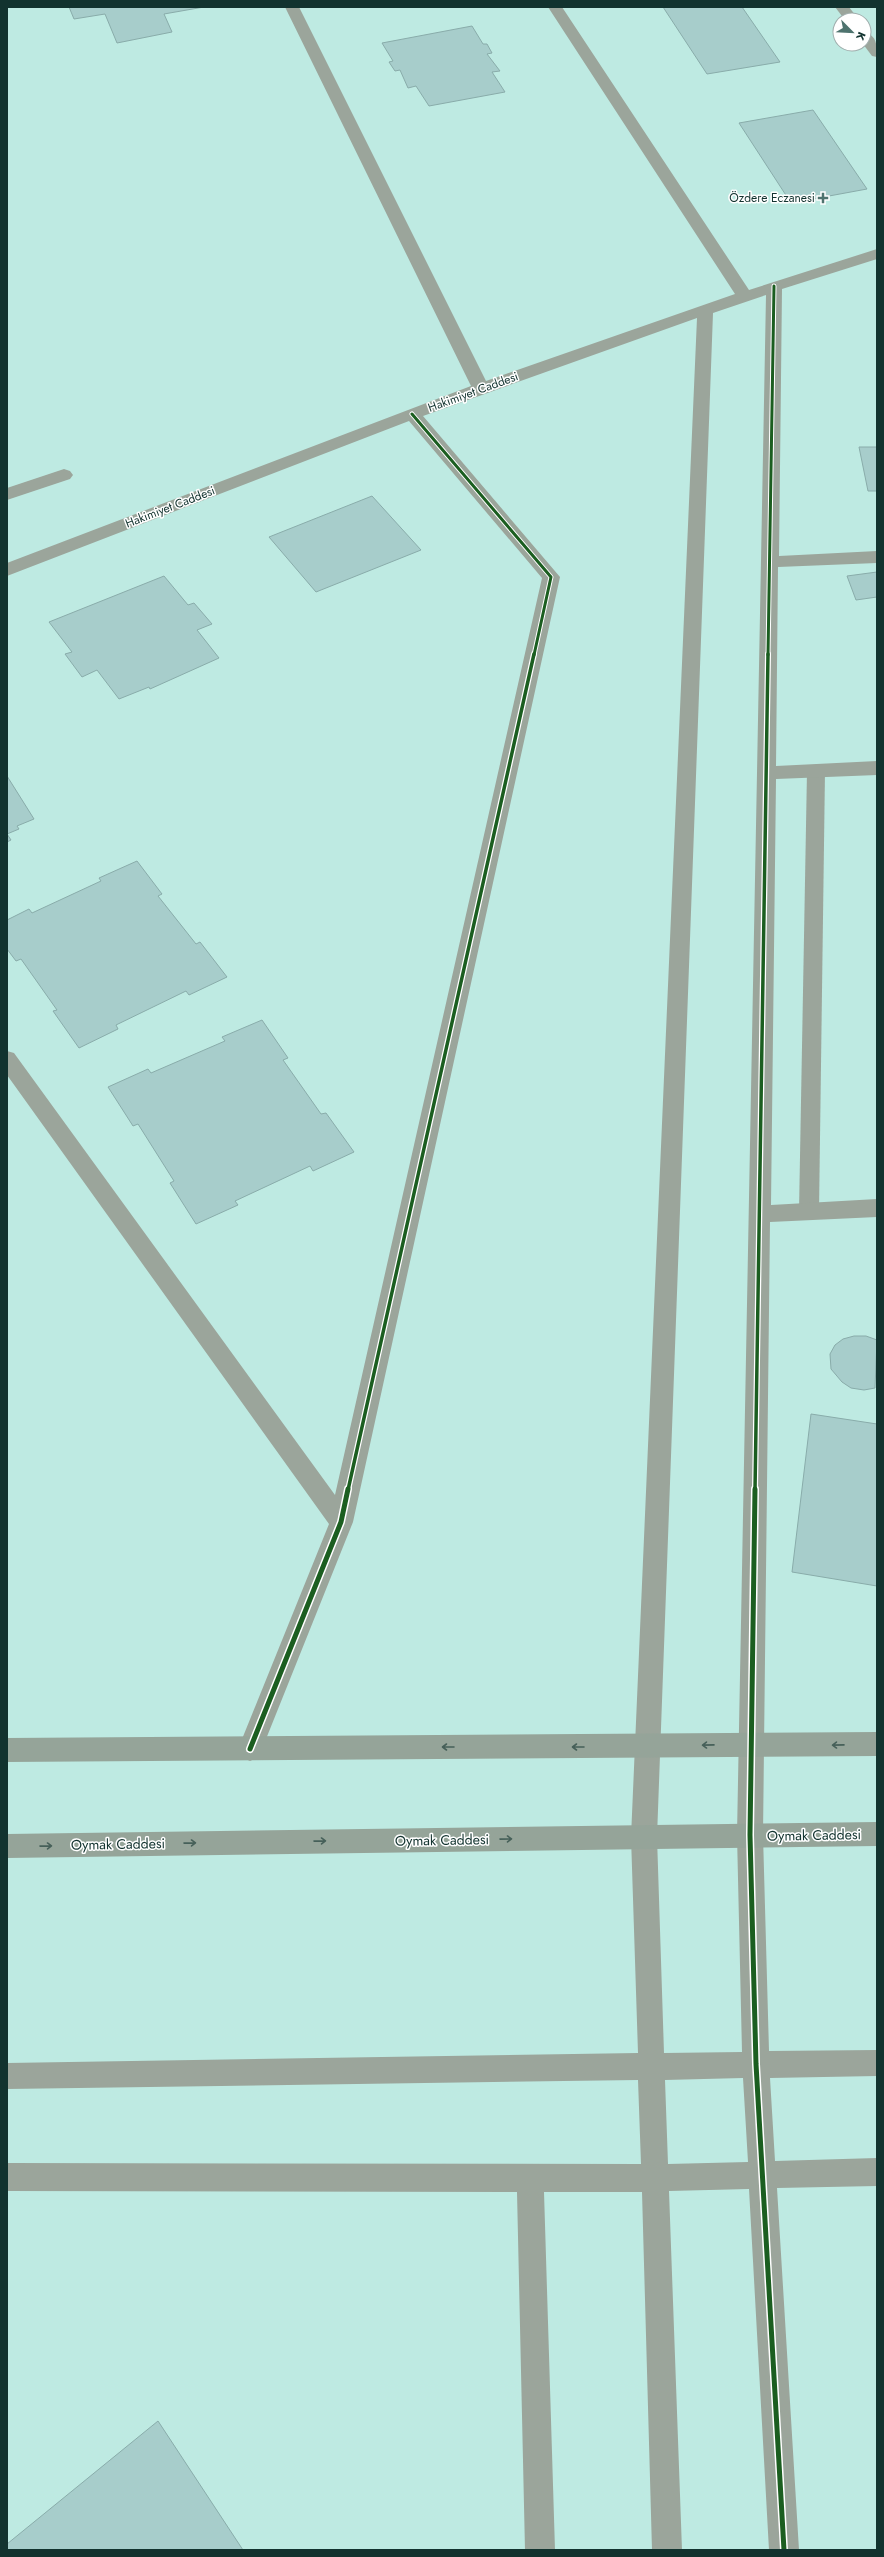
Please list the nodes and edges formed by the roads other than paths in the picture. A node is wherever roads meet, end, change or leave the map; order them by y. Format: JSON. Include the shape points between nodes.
{"nodes":[{"id":1,"x":292,"y":7,"type":"edge"},
{"id":2,"x":555,"y":7,"type":"edge"},
{"id":3,"x":877,"y":254,"type":"edge"},
{"id":4,"x":774,"y":286,"type":"junction"},
{"id":5,"x":744,"y":295,"type":"junction"},
{"id":6,"x":705,"y":309,"type":"junction"},
{"id":7,"x":481,"y":389,"type":"junction"},
{"id":8,"x":412,"y":414,"type":"junction"},
{"id":9,"x":64,"y":474,"type":"dead end"},
{"id":10,"x":7,"y":494,"type":"edge"},
{"id":11,"x":877,"y":557,"type":"edge"},
{"id":12,"x":770,"y":562,"type":"junction"},
{"id":13,"x":7,"y":570,"type":"edge"},
{"id":14,"x":877,"y":768,"type":"edge"},
{"id":15,"x":816,"y":771,"type":"junction"},
{"id":16,"x":766,"y":773,"type":"junction"},
{"id":17,"x":7,"y":1059,"type":"edge"},
{"id":18,"x":877,"y":1208,"type":"edge"},
{"id":19,"x":809,"y":1212,"type":"junction"},
{"id":20,"x":759,"y":1214,"type":"junction"},
{"id":21,"x":341,"y":1522,"type":"junction"},
{"id":22,"x":877,"y":1744,"type":"edge"},
{"id":23,"x":751,"y":1745,"type":"junction"},
{"id":24,"x":646,"y":1746,"type":"junction"},
{"id":25,"x":250,"y":1749,"type":"junction"},
{"id":26,"x":7,"y":1750,"type":"edge"},
{"id":27,"x":877,"y":1834,"type":"edge"},
{"id":28,"x":750,"y":1835,"type":"junction"},
{"id":29,"x":644,"y":1837,"type":"junction"},
{"id":30,"x":7,"y":1846,"type":"edge"},
{"id":31,"x":877,"y":2063,"type":"edge"},
{"id":32,"x":756,"y":2064,"type":"junction"},
{"id":33,"x":652,"y":2066,"type":"junction"},
{"id":34,"x":7,"y":2076,"type":"edge"},
{"id":35,"x":877,"y":2172,"type":"edge"},
{"id":36,"x":762,"y":2174,"type":"junction"},
{"id":37,"x":7,"y":2177,"type":"edge"},
{"id":38,"x":657,"y":2178,"type":"junction"},
{"id":39,"x":530,"y":2179,"type":"junction"},
{"id":40,"x":540,"y":2550,"type":"edge"},
{"id":41,"x":667,"y":2550,"type":"edge"},
{"id":42,"x":784,"y":2550,"type":"edge"}],
"edges":[{"from":1,"to":7,"type":"street"},
{"from":2,"to":5,"type":"street"},
{"from":3,"to":4,"type":"street","name":"Hakimiyet Caddesi"},
{"from":4,"to":5,"type":"street","name":"Hakimiyet Caddesi"},
{"from":4,"to":12,"type":"street"},
{"from":5,"to":6,"type":"street","name":"Hakimiyet Caddesi"},
{"from":6,"to":7,"type":"street","name":"Hakimiyet Caddesi"},
{"from":6,"to":24,"type":"street"},
{"from":7,"to":8,"type":"street","name":"Hakimiyet Caddesi"},
{"from":8,"to":13,"type":"street","name":"Hakimiyet Caddesi"},
{"from":8,"to":21,"type":"street","via":[[551,577]]},
{"from":9,"to":10,"type":"street"},
{"from":11,"to":12,"type":"street"},
{"from":12,"to":16,"type":"street"},
{"from":14,"to":15,"type":"street"},
{"from":15,"to":16,"type":"street"},
{"from":15,"to":19,"type":"lane"},
{"from":16,"to":20,"type":"street"},
{"from":17,"to":21,"type":"street"},
{"from":18,"to":19,"type":"street"},
{"from":19,"to":20,"type":"street"},
{"from":20,"to":23,"type":"street"},
{"from":21,"to":25,"type":"street"},
{"from":22,"to":23,"type":"street","one_way":true},
{"from":23,"to":24,"type":"street","one_way":true},
{"from":23,"to":28,"type":"street"},
{"from":24,"to":25,"type":"street","one_way":true},
{"from":24,"to":29,"type":"street"},
{"from":25,"to":26,"type":"street"},
{"from":27,"to":28,"type":"street","name":"Oymak Caddesi"},
{"from":28,"to":29,"type":"street","name":"Oymak Caddesi"},
{"from":28,"to":32,"type":"street"},
{"from":30,"to":29,"type":"street","name":"Oymak Caddesi","one_way":true},
{"from":29,"to":33,"type":"street"},
{"from":31,"to":32,"type":"street"},
{"from":32,"to":33,"type":"street"},
{"from":32,"to":36,"type":"street"},
{"from":33,"to":34,"type":"street"},
{"from":33,"to":38,"type":"street"},
{"from":35,"to":36,"type":"street"},
{"from":36,"to":38,"type":"street"},
{"from":36,"to":42,"type":"street"},
{"from":37,"to":39,"type":"street"},
{"from":38,"to":39,"type":"street"},
{"from":38,"to":41,"type":"street"},
{"from":39,"to":40,"type":"street"}]}
